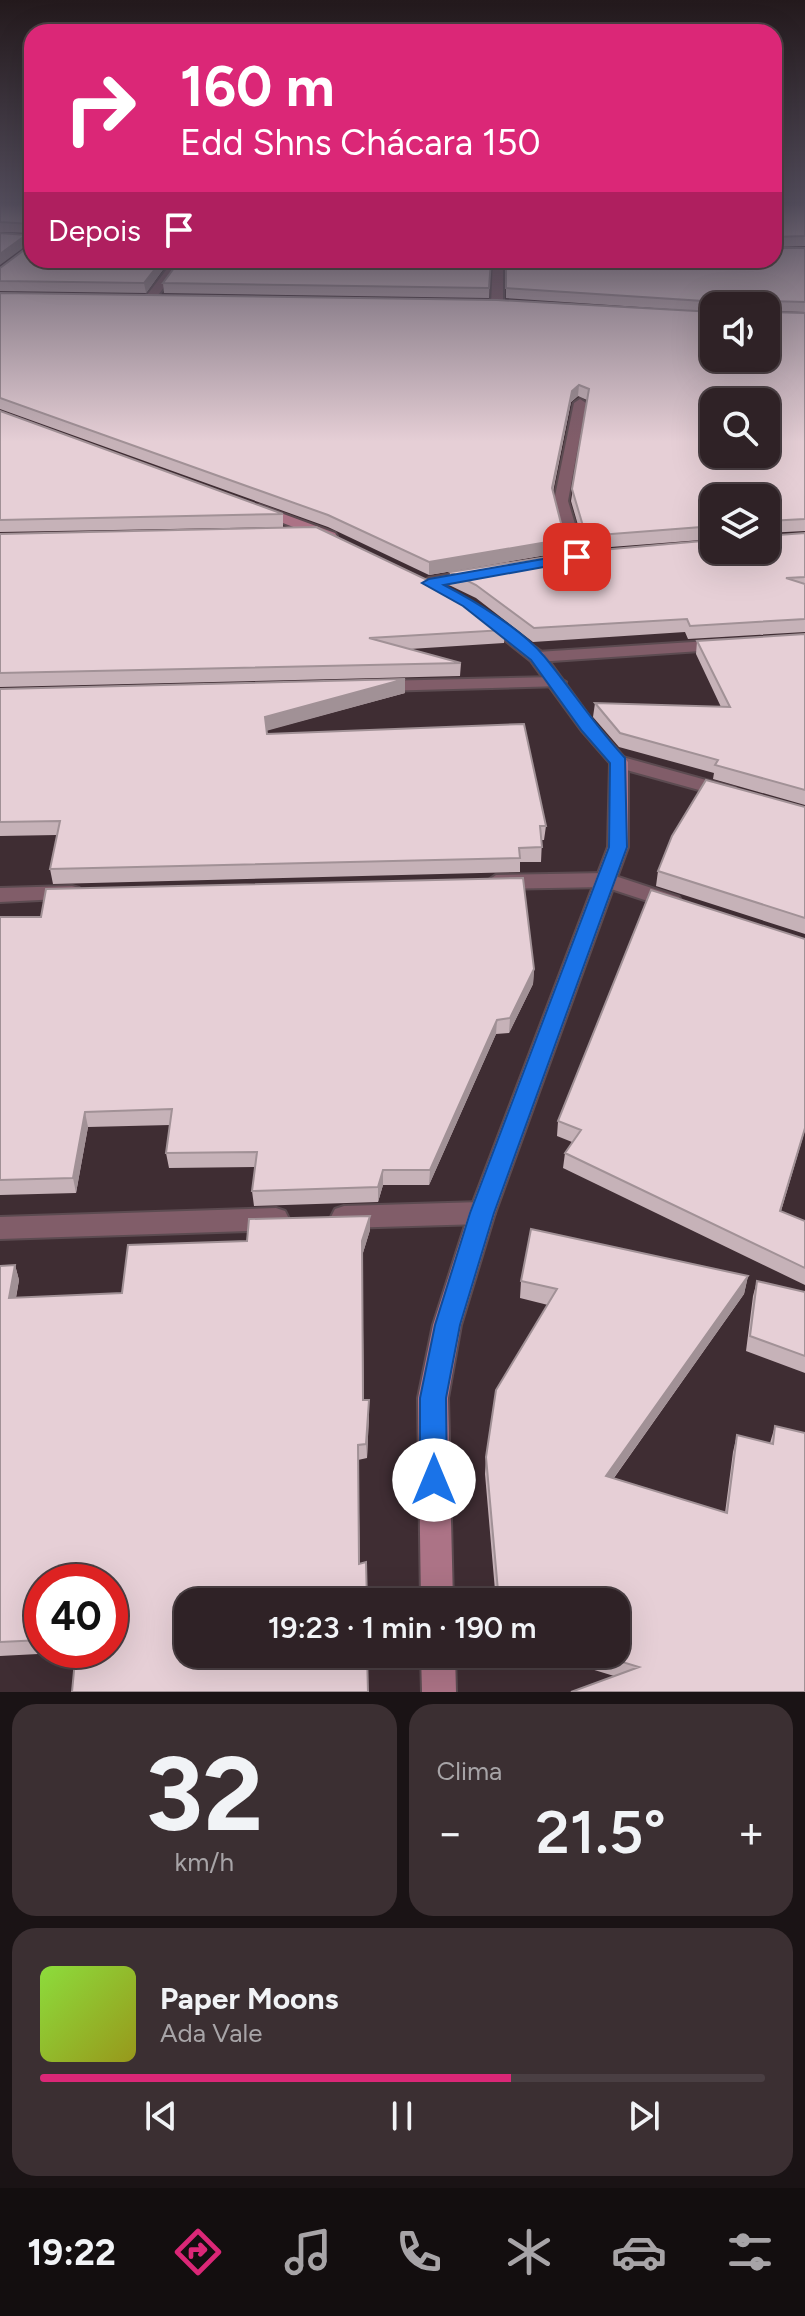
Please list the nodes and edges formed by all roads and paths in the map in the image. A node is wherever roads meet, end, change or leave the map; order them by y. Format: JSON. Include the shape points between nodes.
{"nodes":[{"id":1,"x":161,"y":284,"type":"edge"},
{"id":2,"x":497,"y":284,"type":"edge"},
{"id":3,"x":134,"y":300,"type":"edge"},
{"id":4,"x":149,"y":300,"type":"junction"},
{"id":5,"x":165,"y":300,"type":"edge"},
{"id":6,"x":481,"y":304,"type":"edge"},
{"id":7,"x":497,"y":304,"type":"junction"},
{"id":8,"x":513,"y":305,"type":"edge"},
{"id":9,"x":580,"y":403,"type":"edge"},
{"id":10,"x":234,"y":500,"type":"edge"},
{"id":11,"x":322,"y":533,"type":"junction"},
{"id":12,"x":276,"y":534,"type":"edge"},
{"id":13,"x":349,"y":545,"type":"edge"},
{"id":14,"x":577,"y":558,"type":"edge"},
{"id":15,"x":488,"y":573,"type":"edge"},
{"id":16,"x":742,"y":643,"type":"edge"},
{"id":17,"x":537,"y":657,"type":"junction"},
{"id":18,"x":557,"y":682,"type":"junction"},
{"id":19,"x":366,"y":686,"type":"edge"},
{"id":20,"x":619,"y":762,"type":"junction"},
{"id":21,"x":748,"y":797,"type":"edge"},
{"id":22,"x":606,"y":880,"type":"junction"},
{"id":23,"x":480,"y":883,"type":"edge"},
{"id":24,"x":92,"y":892,"type":"edge"},
{"id":25,"x":0,"y":895,"type":"edge"},
{"id":26,"x":691,"y":908,"type":"edge"},
{"id":27,"x":482,"y":1213,"type":"junction"},
{"id":28,"x":0,"y":1228,"type":"edge"},
{"id":29,"x":437,"y":1588,"type":"edge"},
{"id":30,"x":438,"y":1668,"type":"edge"},
{"id":31,"x":439,"y":1692,"type":"edge"}],
"edges":[{"from":1,"to":4,"type":"street"},
{"from":2,"to":7,"type":"street"},
{"from":3,"to":4,"type":"street"},
{"from":4,"to":5,"type":"street"},
{"from":6,"to":7,"type":"street"},
{"from":7,"to":8,"type":"street"},
{"from":9,"to":14,"type":"street","via":[[561,501]]},
{"from":10,"to":11,"type":"street"},
{"from":11,"to":12,"type":"street"},
{"from":11,"to":13,"type":"street"},
{"from":15,"to":17,"type":"street","via":[[422,580],[462,600]]},
{"from":16,"to":17,"type":"street"},
{"from":17,"to":18,"type":"street"},
{"from":18,"to":19,"type":"street"},
{"from":18,"to":20,"type":"street"},
{"from":20,"to":21,"type":"street"},
{"from":20,"to":22,"type":"street","via":[[618,847]]},
{"from":22,"to":23,"type":"street"},
{"from":22,"to":26,"type":"street"},
{"from":22,"to":27,"type":"street"},
{"from":24,"to":25,"type":"street"},
{"from":27,"to":28,"type":"street"},
{"from":27,"to":29,"type":"street","via":[[447,1325],[433,1398]]},
{"from":30,"to":31,"type":"street"}]}
